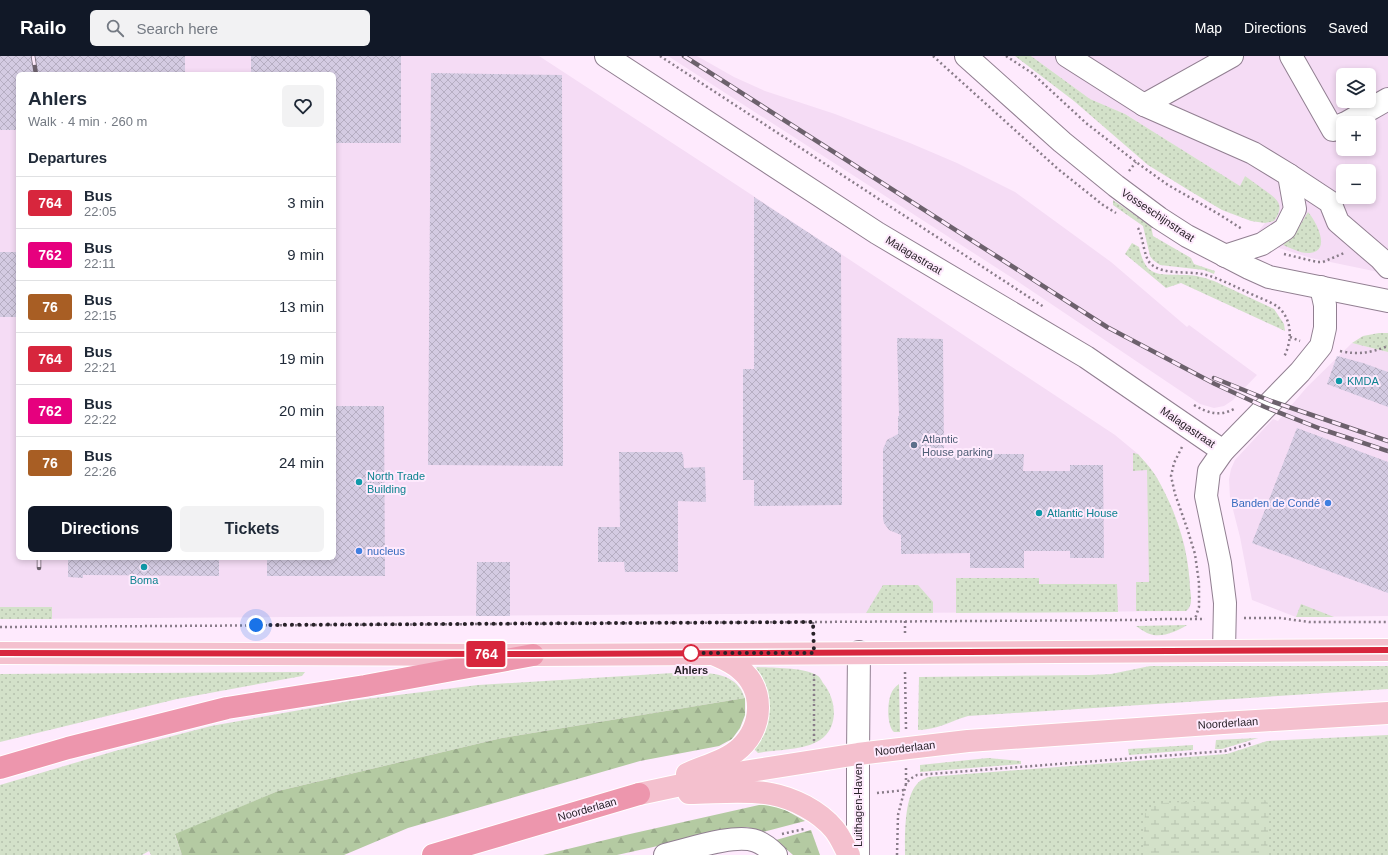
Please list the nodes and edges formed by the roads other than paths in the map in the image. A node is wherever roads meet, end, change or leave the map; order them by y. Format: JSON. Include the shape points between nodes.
{"nodes":[{"id":1,"x":606,"y":56,"type":"edge"},
{"id":2,"x":966,"y":56,"type":"edge"},
{"id":3,"x":1067,"y":56,"type":"edge"},
{"id":4,"x":1232,"y":56,"type":"edge"},
{"id":5,"x":1291,"y":56,"type":"edge"},
{"id":6,"x":1388,"y":99,"type":"edge"},
{"id":7,"x":1144,"y":105,"type":"junction"},
{"id":8,"x":1358,"y":116,"type":"edge"},
{"id":9,"x":1336,"y":128,"type":"edge"},
{"id":10,"x":1289,"y":175,"type":"junction"},
{"id":11,"x":1225,"y":256,"type":"junction"},
{"id":12,"x":1388,"y":267,"type":"edge"},
{"id":13,"x":1321,"y":287,"type":"junction"},
{"id":14,"x":1388,"y":301,"type":"edge"},
{"id":15,"x":1223,"y":451,"type":"junction"},
{"id":16,"x":1388,"y":650,"type":"edge"},
{"id":17,"x":1224,"y":651,"type":"junction"},
{"id":18,"x":859,"y":652,"type":"junction"},
{"id":19,"x":0,"y":653,"type":"edge"},
{"id":20,"x":710,"y":653,"type":"junction"},
{"id":21,"x":532,"y":654,"type":"junction"},
{"id":22,"x":1388,"y":713,"type":"edge"},
{"id":23,"x":858,"y":754,"type":"junction"},
{"id":24,"x":0,"y":768,"type":"edge"},
{"id":25,"x":639,"y":794,"type":"junction"},
{"id":26,"x":769,"y":850,"type":"edge"},
{"id":27,"x":433,"y":855,"type":"edge"},
{"id":28,"x":665,"y":855,"type":"edge"},
{"id":29,"x":849,"y":855,"type":"edge"},
{"id":30,"x":858,"y":855,"type":"edge"}],
"edges":[{"from":1,"to":15,"type":"street","name":"Malagastraat","via":[[877,233],[1086,357]]},
{"from":2,"to":11,"type":"street","name":"Vosseschijnstraat","via":[[1062,142],[1122,191],[1187,236]]},
{"from":3,"to":7,"type":"street"},
{"from":4,"to":7,"type":"street"},
{"from":5,"to":9,"type":"street","via":[[1333,130]]},
{"from":6,"to":8,"type":"street"},
{"from":7,"to":10,"type":"street","via":[[1253,153]]},
{"from":10,"to":11,"type":"street","via":[[1295,209],[1285,229],[1262,244]]},
{"from":10,"to":12,"type":"street","via":[[1330,202],[1338,222]]},
{"from":11,"to":13,"type":"street","name":"Vosseschijnstraat","via":[[1269,277]]},
{"from":13,"to":14,"type":"street","name":"Vosseschijnstraat"},
{"from":13,"to":15,"type":"street","name":"Malagastraat","via":[[1325,305],[1325,328],[1321,346],[1300,372]]},
{"from":15,"to":17,"type":"street","name":"Malagastraat","via":[[1209,472],[1206,496],[1220,563],[1225,603]]},
{"from":16,"to":17,"type":"main road"},
{"from":17,"to":18,"type":"main road"},
{"from":18,"to":20,"type":"main road"},
{"from":18,"to":23,"type":"street","name":"Luithagen-Haven"},
{"from":19,"to":21,"type":"main road"},
{"from":20,"to":21,"type":"main road"},
{"from":20,"to":25,"type":"main road","via":[[740,669],[751,681],[757,697],[758,711],[751,734],[740,748],[726,757]]},
{"from":21,"to":24,"type":"highway","via":[[365,686],[227,708]]},
{"from":22,"to":23,"type":"main road","name":"Noorderlaan","via":[[975,740]]},
{"from":23,"to":25,"type":"main road","name":"Noorderlaan","via":[[737,773]]},
{"from":23,"to":30,"type":"street","name":"Luithagen-Haven"},
{"from":25,"to":27,"type":"highway","name":"Noorderlaan"},
{"from":25,"to":29,"type":"main road","via":[[771,794],[791,800],[826,821],[835,829]]},
{"from":26,"to":28,"type":"street","via":[[755,841],[738,839]]}]}
